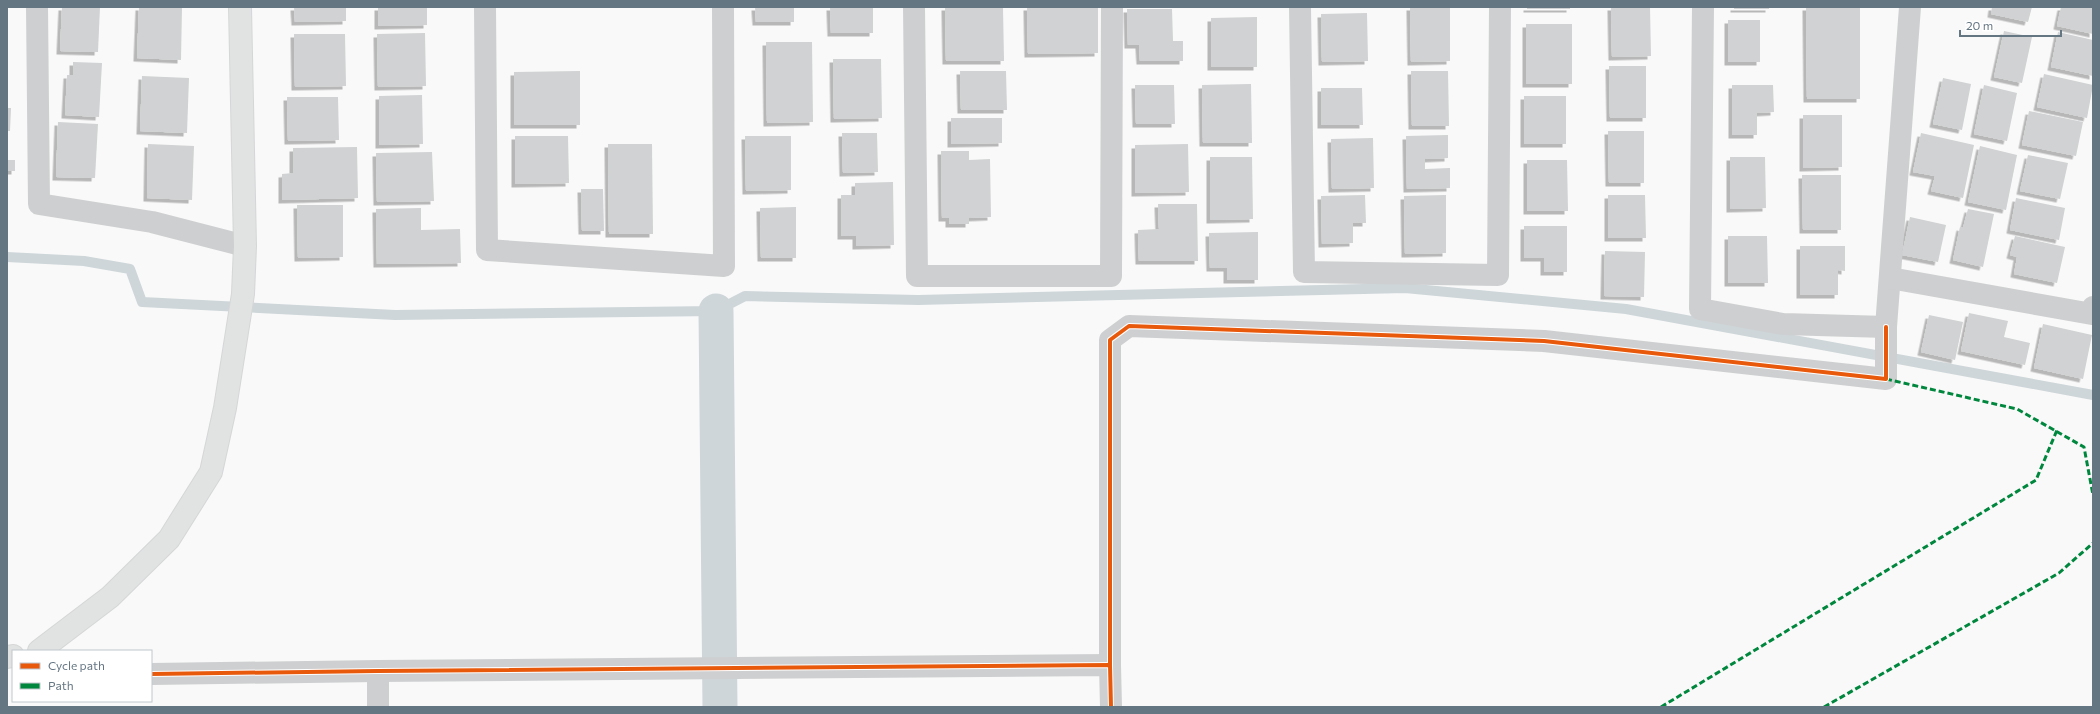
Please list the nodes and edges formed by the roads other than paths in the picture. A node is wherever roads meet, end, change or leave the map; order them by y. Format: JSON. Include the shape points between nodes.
{"nodes":[{"id":1,"x":37,"y":7,"type":"edge"},
{"id":2,"x":240,"y":7,"type":"edge"},
{"id":3,"x":485,"y":7,"type":"edge"},
{"id":4,"x":723,"y":7,"type":"edge"},
{"id":5,"x":914,"y":7,"type":"edge"},
{"id":6,"x":1112,"y":7,"type":"edge"},
{"id":7,"x":1300,"y":7,"type":"edge"},
{"id":8,"x":1500,"y":7,"type":"edge"},
{"id":9,"x":1703,"y":7,"type":"edge"},
{"id":10,"x":1910,"y":7,"type":"edge"},
{"id":11,"x":244,"y":246,"type":"junction"},
{"id":12,"x":1890,"y":278,"type":"junction"},
{"id":13,"x":2093,"y":307,"type":"edge"},
{"id":14,"x":1886,"y":327,"type":"junction"},
{"id":15,"x":41,"y":650,"type":"edge"},
{"id":16,"x":1110,"y":665,"type":"junction"},
{"id":17,"x":378,"y":670,"type":"junction"},
{"id":18,"x":152,"y":674,"type":"edge"},
{"id":19,"x":378,"y":707,"type":"edge"},
{"id":20,"x":1111,"y":707,"type":"edge"}],
"edges":[{"from":1,"to":11,"type":"street","via":[[39,204],[152,222]]},
{"from":2,"to":11,"type":"street"},
{"from":3,"to":4,"type":"street","via":[[487,250],[724,266]]},
{"from":5,"to":6,"type":"street","via":[[918,276],[1111,276]]},
{"from":7,"to":8,"type":"street","via":[[1304,272],[1498,275]]},
{"from":9,"to":14,"type":"street","via":[[1700,309],[1783,324]]},
{"from":10,"to":12,"type":"street"},
{"from":11,"to":15,"type":"street","via":[[243,294],[225,408],[211,472],[169,540],[110,598]]},
{"from":12,"to":13,"type":"street","via":[[2092,314]]},
{"from":12,"to":14,"type":"street"},
{"from":14,"to":16,"type":"street","via":[[1886,379],[1544,340],[1129,326],[1110,340]]},
{"from":16,"to":17,"type":"street"},
{"from":16,"to":20,"type":"street"},
{"from":17,"to":18,"type":"street"},
{"from":17,"to":19,"type":"street"}]}
